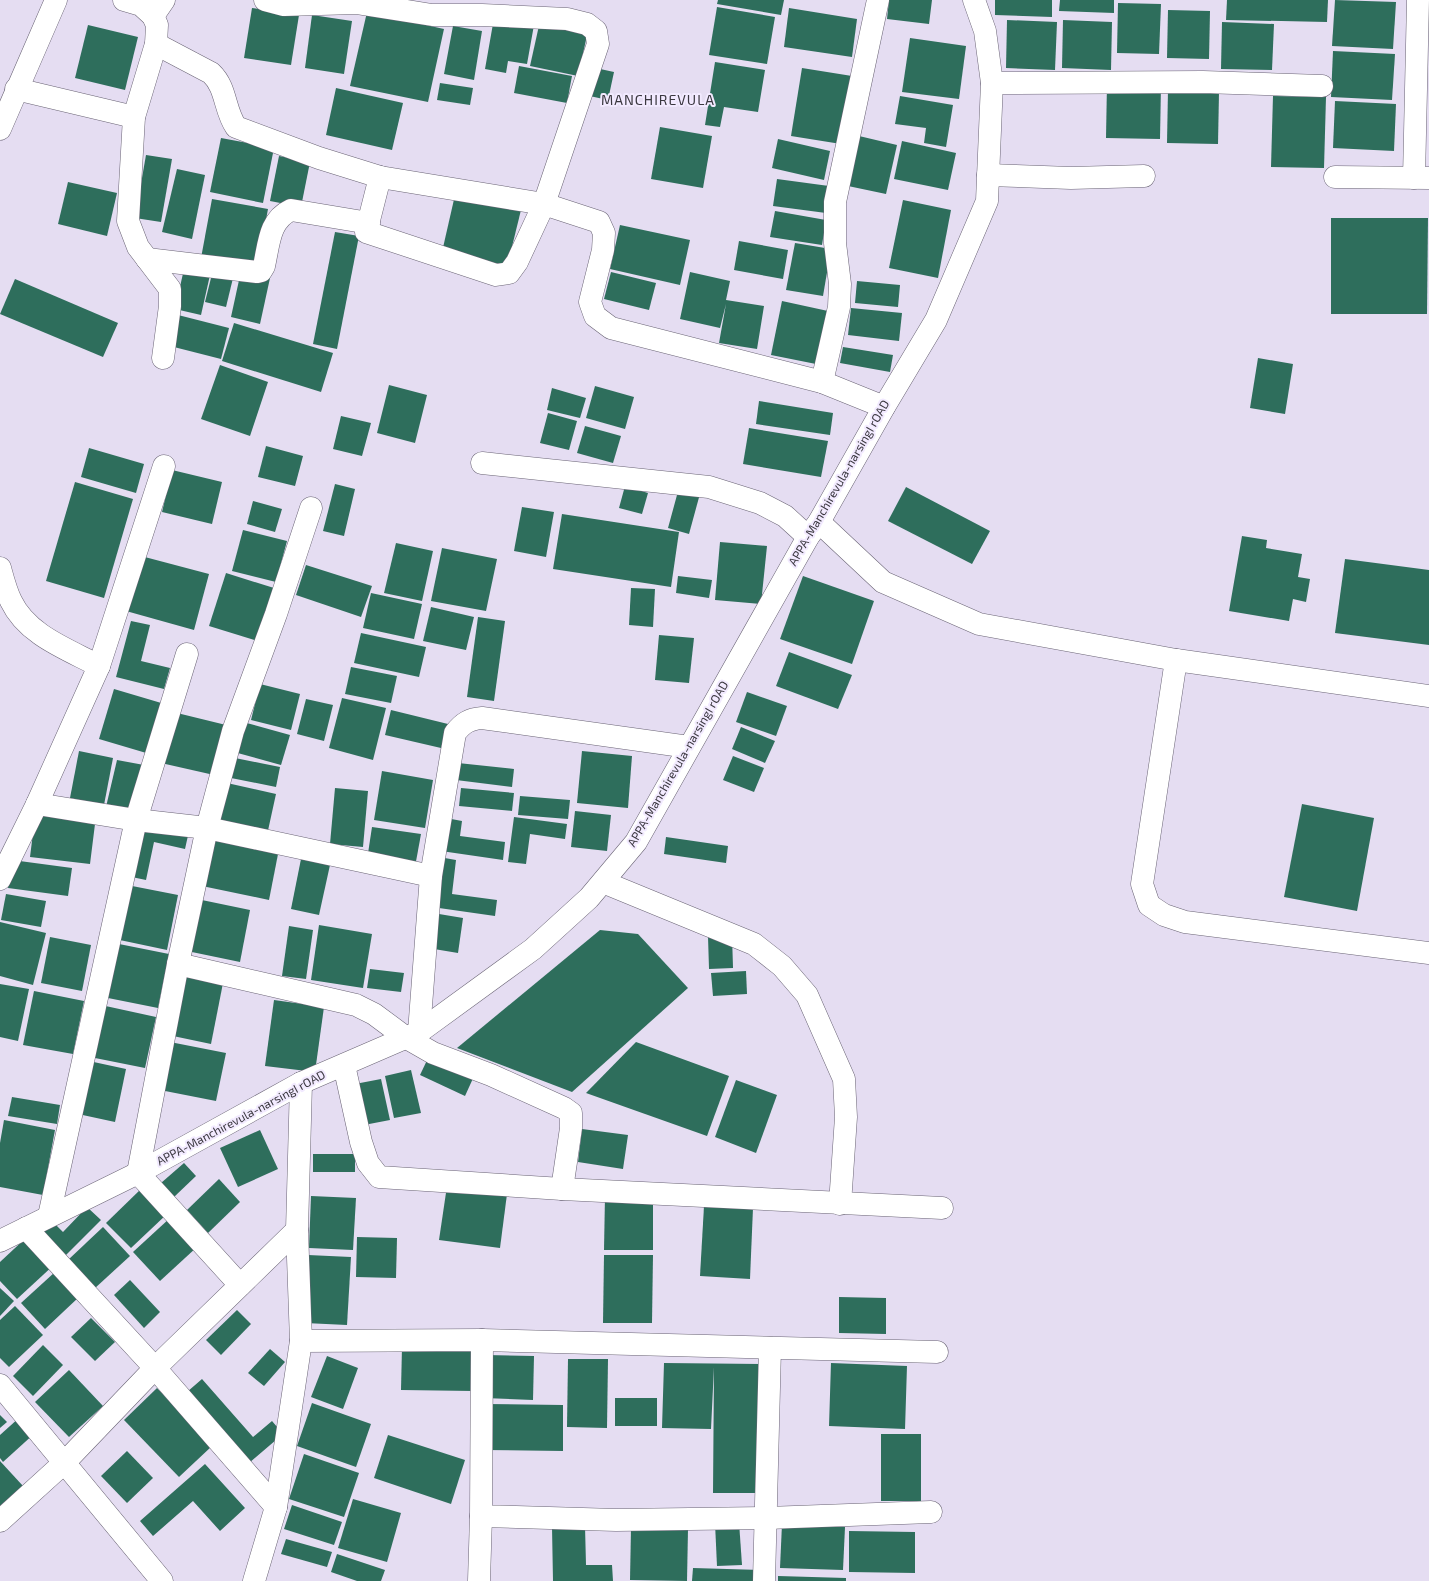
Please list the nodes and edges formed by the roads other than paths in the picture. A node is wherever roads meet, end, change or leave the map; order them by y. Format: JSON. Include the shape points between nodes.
{"nodes":[{"id":1,"x":56,"y":0,"type":"edge"},
{"id":2,"x":124,"y":0,"type":"edge"},
{"id":3,"x":266,"y":0,"type":"edge"},
{"id":4,"x":878,"y":0,"type":"edge"},
{"id":5,"x":974,"y":0,"type":"edge"},
{"id":6,"x":1418,"y":0,"type":"edge"},
{"id":7,"x":158,"y":8,"type":"edge"},
{"id":8,"x":156,"y":44,"type":"junction"},
{"id":9,"x":992,"y":83,"type":"junction"},
{"id":10,"x":1322,"y":86,"type":"dead end"},
{"id":11,"x":16,"y":89,"type":"junction"},
{"id":12,"x":134,"y":117,"type":"junction"},
{"id":13,"x":0,"y":129,"type":"edge"},
{"id":14,"x":988,"y":175,"type":"junction"},
{"id":15,"x":1144,"y":176,"type":"dead end"},
{"id":16,"x":380,"y":177,"type":"junction"},
{"id":17,"x":1335,"y":177,"type":"dead end"},
{"id":18,"x":1422,"y":178,"type":"edge"},
{"id":19,"x":544,"y":204,"type":"junction"},
{"id":20,"x":369,"y":224,"type":"junction"},
{"id":21,"x":147,"y":259,"type":"junction"},
{"id":22,"x":163,"y":358,"type":"dead end"},
{"id":23,"x":822,"y":382,"type":"junction"},
{"id":24,"x":884,"y":407,"type":"junction"},
{"id":25,"x":482,"y":463,"type":"dead end"},
{"id":26,"x":164,"y":466,"type":"dead end"},
{"id":27,"x":311,"y":508,"type":"dead end"},
{"id":28,"x":814,"y":529,"type":"junction"},
{"id":29,"x":0,"y":568,"type":"edge"},
{"id":30,"x":187,"y":654,"type":"dead end"},
{"id":31,"x":1176,"y":660,"type":"junction"},
{"id":32,"x":99,"y":666,"type":"junction"},
{"id":33,"x":1429,"y":696,"type":"edge"},
{"id":34,"x":689,"y":747,"type":"junction"},
{"id":35,"x":37,"y":804,"type":"junction"},
{"id":36,"x":136,"y":820,"type":"junction"},
{"id":37,"x":207,"y":828,"type":"junction"},
{"id":38,"x":431,"y":876,"type":"junction"},
{"id":39,"x":0,"y":879,"type":"edge"},
{"id":40,"x":603,"y":882,"type":"junction"},
{"id":41,"x":1429,"y":953,"type":"edge"},
{"id":42,"x":178,"y":964,"type":"junction"},
{"id":43,"x":412,"y":1034,"type":"junction"},
{"id":44,"x":344,"y":1065,"type":"junction"},
{"id":45,"x":301,"y":1084,"type":"junction"},
{"id":46,"x":138,"y":1173,"type":"junction"},
{"id":47,"x":562,"y":1189,"type":"junction"},
{"id":48,"x":840,"y":1204,"type":"junction"},
{"id":49,"x":942,"y":1208,"type":"dead end"},
{"id":50,"x":49,"y":1216,"type":"junction"},
{"id":51,"x":26,"y":1228,"type":"junction"},
{"id":52,"x":297,"y":1230,"type":"junction"},
{"id":53,"x":0,"y":1241,"type":"edge"},
{"id":54,"x":240,"y":1285,"type":"junction"},
{"id":55,"x":482,"y":1340,"type":"junction"},
{"id":56,"x":301,"y":1342,"type":"junction"},
{"id":57,"x":770,"y":1348,"type":"junction"},
{"id":58,"x":937,"y":1352,"type":"dead end"},
{"id":59,"x":155,"y":1368,"type":"junction"},
{"id":60,"x":0,"y":1385,"type":"edge"},
{"id":61,"x":65,"y":1462,"type":"junction"},
{"id":62,"x":276,"y":1507,"type":"junction"},
{"id":63,"x":931,"y":1512,"type":"dead end"},
{"id":64,"x":481,"y":1516,"type":"junction"},
{"id":65,"x":767,"y":1518,"type":"junction"},
{"id":66,"x":0,"y":1521,"type":"edge"},
{"id":67,"x":162,"y":1581,"type":"edge"},
{"id":68,"x":254,"y":1581,"type":"edge"},
{"id":69,"x":479,"y":1581,"type":"edge"},
{"id":70,"x":764,"y":1581,"type":"edge"}],
"edges":[{"from":1,"to":11,"type":"street"},
{"from":2,"to":7,"type":"street"},
{"from":3,"to":19,"type":"street","via":[[284,5],[356,3],[432,15],[567,19],[587,24],[596,31],[598,44]]},
{"from":4,"to":23,"type":"street","via":[[835,202],[839,307]]},
{"from":5,"to":9,"type":"street","name":"APPA-Manchirevula-narsingI rOAD","via":[[984,31]]},
{"from":6,"to":18,"type":"street"},
{"from":7,"to":8,"type":"street"},
{"from":8,"to":12,"type":"street"},
{"from":8,"to":16,"type":"street","via":[[216,78],[222,89],[230,119],[236,128]]},
{"from":9,"to":10,"type":"street","via":[[1203,82]]},
{"from":9,"to":14,"type":"street","name":"APPA-Manchirevula-narsingI rOAD"},
{"from":11,"to":12,"type":"street"},
{"from":11,"to":13,"type":"street"},
{"from":12,"to":21,"type":"street","via":[[128,221],[138,247]]},
{"from":14,"to":15,"type":"street","via":[[1072,178]]},
{"from":14,"to":24,"type":"street","name":"APPA-Manchirevula-narsingI rOAD","via":[[987,201],[936,320]]},
{"from":16,"to":19,"type":"street"},
{"from":16,"to":20,"type":"street"},
{"from":17,"to":18,"type":"street"},
{"from":19,"to":20,"type":"street","via":[[518,262],[509,273],[501,275],[366,232]]},
{"from":19,"to":23,"type":"street","via":[[599,222],[604,233],[603,250],[590,302],[595,316],[611,328]]},
{"from":20,"to":21,"type":"street","via":[[291,210],[281,214],[274,224],[264,266],[261,271],[256,272]]},
{"from":21,"to":22,"type":"street","via":[[170,289]]},
{"from":23,"to":24,"type":"street"},
{"from":24,"to":28,"type":"street","name":"APPA-Manchirevula-narsingI rOAD"},
{"from":25,"to":28,"type":"street","via":[[709,487],[760,503]]},
{"from":26,"to":32,"type":"street"},
{"from":27,"to":37,"type":"street","via":[[233,731]]},
{"from":28,"to":31,"type":"street","via":[[883,582],[979,624]]},
{"from":28,"to":34,"type":"street","name":"APPA-Manchirevula-narsingI rOAD"},
{"from":29,"to":32,"type":"street","via":[[11,601],[24,621],[41,634]]},
{"from":30,"to":36,"type":"street"},
{"from":31,"to":33,"type":"street"},
{"from":31,"to":41,"type":"street","via":[[1142,884],[1150,905],[1164,915],[1185,922]]},
{"from":32,"to":35,"type":"street"},
{"from":34,"to":38,"type":"street","via":[[482,718],[470,719],[455,733]]},
{"from":34,"to":40,"type":"street","name":"APPA-Manchirevula-narsingI rOAD","via":[[636,842]]},
{"from":35,"to":36,"type":"street"},
{"from":35,"to":39,"type":"street"},
{"from":36,"to":37,"type":"street"},
{"from":36,"to":50,"type":"street"},
{"from":37,"to":38,"type":"street"},
{"from":37,"to":42,"type":"street"},
{"from":38,"to":43,"type":"street"},
{"from":40,"to":43,"type":"street","name":"APPA-Manchirevula-narsingI rOAD","via":[[533,949]]},
{"from":40,"to":48,"type":"street","via":[[754,944],[782,966],[807,995],[844,1079],[846,1118]]},
{"from":42,"to":43,"type":"street","via":[[356,1005]]},
{"from":42,"to":46,"type":"street"},
{"from":43,"to":44,"type":"street","name":"APPA-Manchirevula-narsingI rOAD"},
{"from":43,"to":47,"type":"street","via":[[433,1054],[490,1075],[555,1103],[571,1113]]},
{"from":44,"to":45,"type":"street","name":"APPA-Manchirevula-narsingI rOAD"},
{"from":44,"to":47,"type":"street","via":[[360,1142],[368,1163],[379,1177]]},
{"from":45,"to":46,"type":"street","name":"APPA-Manchirevula-narsingI rOAD"},
{"from":45,"to":52,"type":"street"},
{"from":46,"to":50,"type":"street","name":"APPA-Manchirevula-narsingI rOAD"},
{"from":46,"to":54,"type":"street"},
{"from":47,"to":48,"type":"street"},
{"from":48,"to":49,"type":"street"},
{"from":50,"to":51,"type":"street","name":"APPA-Manchirevula-narsingI rOAD"},
{"from":51,"to":53,"type":"street","name":"APPA-Manchirevula-narsingI rOAD"},
{"from":51,"to":59,"type":"street"},
{"from":52,"to":54,"type":"street"},
{"from":52,"to":56,"type":"street"},
{"from":54,"to":59,"type":"street"},
{"from":55,"to":56,"type":"street"},
{"from":55,"to":57,"type":"street"},
{"from":55,"to":64,"type":"street"},
{"from":56,"to":62,"type":"street"},
{"from":57,"to":58,"type":"street"},
{"from":57,"to":65,"type":"street"},
{"from":59,"to":61,"type":"street"},
{"from":59,"to":62,"type":"street"},
{"from":60,"to":61,"type":"street"},
{"from":61,"to":66,"type":"street"},
{"from":61,"to":67,"type":"street"},
{"from":62,"to":68,"type":"street"},
{"from":63,"to":65,"type":"street"},
{"from":64,"to":65,"type":"street","via":[[616,1520]]},
{"from":64,"to":69,"type":"street"},
{"from":65,"to":70,"type":"street"}]}
